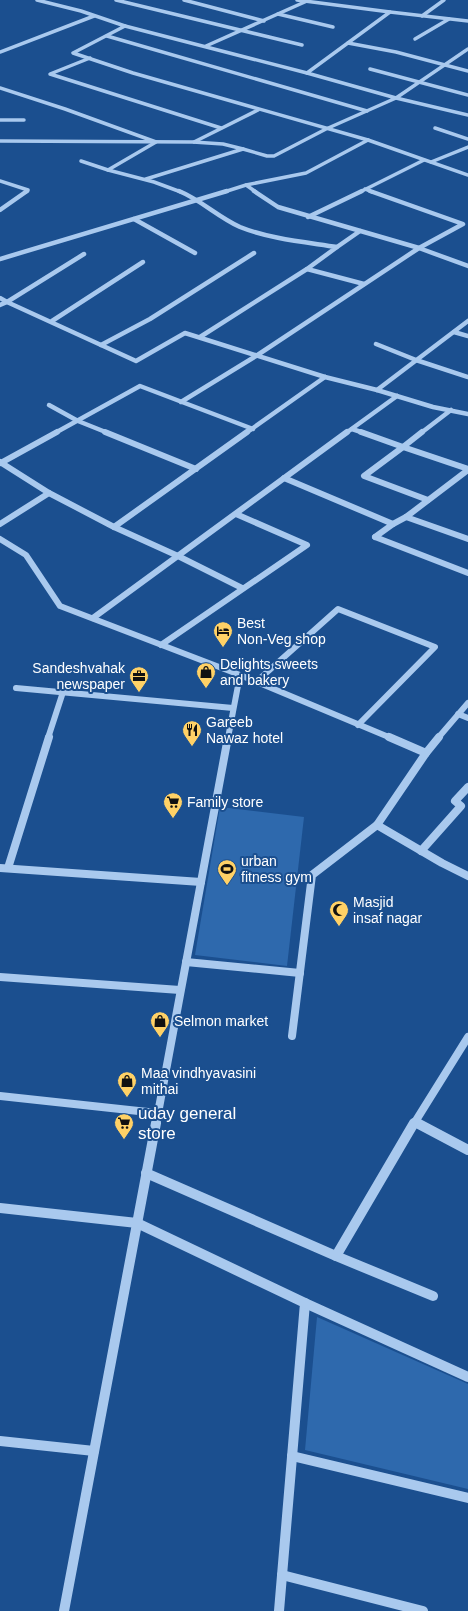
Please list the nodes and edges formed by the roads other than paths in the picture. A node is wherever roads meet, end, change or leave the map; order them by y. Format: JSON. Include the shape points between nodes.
{"nodes":[{"id":1,"x":37,"y":0,"type":"edge"},
{"id":2,"x":116,"y":0,"type":"edge"},
{"id":3,"x":184,"y":0,"type":"edge"},
{"id":4,"x":297,"y":0,"type":"edge"},
{"id":5,"x":444,"y":0,"type":"edge"},
{"id":6,"x":307,"y":1,"type":"junction"},
{"id":7,"x":390,"y":12,"type":"junction"},
{"id":8,"x":278,"y":14,"type":"junction"},
{"id":9,"x":94,"y":16,"type":"junction"},
{"id":10,"x":422,"y":16,"type":"junction"},
{"id":11,"x":449,"y":19,"type":"junction"},
{"id":12,"x":264,"y":20,"type":"junction"},
{"id":13,"x":468,"y":21,"type":"edge"},
{"id":14,"x":125,"y":26,"type":"junction"},
{"id":15,"x":333,"y":27,"type":"dead end"},
{"id":16,"x":240,"y":31,"type":"junction"},
{"id":17,"x":107,"y":36,"type":"junction"},
{"id":18,"x":415,"y":39,"type":"dead end"},
{"id":19,"x":348,"y":43,"type":"junction"},
{"id":20,"x":302,"y":45,"type":"dead end"},
{"id":21,"x":206,"y":46,"type":"junction"},
{"id":22,"x":0,"y":49,"type":"edge"},
{"id":23,"x":5,"y":50,"type":"junction"},
{"id":24,"x":467,"y":51,"type":"edge"},
{"id":25,"x":0,"y":52,"type":"edge"},
{"id":26,"x":90,"y":58,"type":"junction"},
{"id":27,"x":444,"y":64,"type":"junction"},
{"id":28,"x":370,"y":69,"type":"dead end"},
{"id":29,"x":468,"y":71,"type":"edge"},
{"id":30,"x":307,"y":73,"type":"junction"},
{"id":31,"x":420,"y":81,"type":"junction"},
{"id":32,"x":0,"y":88,"type":"edge"},
{"id":33,"x":468,"y":95,"type":"edge"},
{"id":34,"x":396,"y":98,"type":"junction"},
{"id":35,"x":258,"y":110,"type":"junction"},
{"id":36,"x":367,"y":111,"type":"junction"},
{"id":37,"x":468,"y":115,"type":"edge"},
{"id":38,"x":0,"y":120,"type":"edge"},
{"id":39,"x":24,"y":120,"type":"dead end"},
{"id":40,"x":221,"y":128,"type":"junction"},
{"id":41,"x":435,"y":128,"type":"dead end"},
{"id":42,"x":326,"y":129,"type":"junction"},
{"id":43,"x":468,"y":139,"type":"edge"},
{"id":44,"x":368,"y":140,"type":"junction"},
{"id":45,"x":0,"y":141,"type":"edge"},
{"id":46,"x":156,"y":142,"type":"junction"},
{"id":47,"x":193,"y":142,"type":"junction"},
{"id":48,"x":468,"y":147,"type":"edge"},
{"id":49,"x":243,"y":150,"type":"junction"},
{"id":50,"x":424,"y":160,"type":"junction"},
{"id":51,"x":81,"y":161,"type":"dead end"},
{"id":52,"x":431,"y":162,"type":"junction"},
{"id":53,"x":108,"y":170,"type":"junction"},
{"id":54,"x":468,"y":175,"type":"edge"},
{"id":55,"x":146,"y":179,"type":"junction"},
{"id":56,"x":0,"y":180,"type":"edge"},
{"id":57,"x":246,"y":185,"type":"junction"},
{"id":58,"x":365,"y":189,"type":"junction"},
{"id":59,"x":198,"y":200,"type":"junction"},
{"id":60,"x":0,"y":210,"type":"edge"},
{"id":61,"x":308,"y":216,"type":"junction"},
{"id":62,"x":134,"y":219,"type":"junction"},
{"id":63,"x":463,"y":224,"type":"junction"},
{"id":64,"x":468,"y":226,"type":"edge"},
{"id":65,"x":360,"y":231,"type":"junction"},
{"id":66,"x":337,"y":247,"type":"junction"},
{"id":67,"x":419,"y":248,"type":"junction"},
{"id":68,"x":195,"y":253,"type":"dead end"},
{"id":69,"x":254,"y":253,"type":"dead end"},
{"id":70,"x":84,"y":254,"type":"dead end"},
{"id":71,"x":0,"y":259,"type":"edge"},
{"id":72,"x":143,"y":262,"type":"dead end"},
{"id":73,"x":468,"y":266,"type":"edge"},
{"id":74,"x":307,"y":269,"type":"junction"},
{"id":75,"x":364,"y":284,"type":"junction"},
{"id":76,"x":0,"y":298,"type":"edge"},
{"id":77,"x":7,"y":302,"type":"junction"},
{"id":78,"x":0,"y":305,"type":"edge"},
{"id":79,"x":52,"y":321,"type":"junction"},
{"id":80,"x":468,"y":321,"type":"edge"},
{"id":81,"x":454,"y":332,"type":"junction"},
{"id":82,"x":468,"y":336,"type":"edge"},
{"id":83,"x":200,"y":337,"type":"junction"},
{"id":84,"x":376,"y":344,"type":"dead end"},
{"id":85,"x":101,"y":345,"type":"junction"},
{"id":86,"x":256,"y":356,"type":"junction"},
{"id":87,"x":416,"y":360,"type":"junction"},
{"id":88,"x":325,"y":377,"type":"junction"},
{"id":89,"x":468,"y":378,"type":"edge"},
{"id":90,"x":377,"y":390,"type":"junction"},
{"id":91,"x":397,"y":396,"type":"junction"},
{"id":92,"x":181,"y":402,"type":"junction"},
{"id":93,"x":49,"y":406,"type":"dead end"},
{"id":94,"x":451,"y":410,"type":"junction"},
{"id":95,"x":468,"y":414,"type":"edge"},
{"id":96,"x":78,"y":421,"type":"junction"},
{"id":97,"x":352,"y":428,"type":"junction"},
{"id":98,"x":253,"y":429,"type":"junction"},
{"id":99,"x":402,"y":447,"type":"junction"},
{"id":100,"x":0,"y":463,"type":"edge"},
{"id":101,"x":196,"y":469,"type":"junction"},
{"id":102,"x":468,"y":470,"type":"edge"},
{"id":103,"x":284,"y":478,"type":"junction"},
{"id":104,"x":49,"y":493,"type":"junction"},
{"id":105,"x":428,"y":500,"type":"junction"},
{"id":106,"x":236,"y":514,"type":"junction"},
{"id":107,"x":406,"y":517,"type":"junction"},
{"id":108,"x":0,"y":524,"type":"edge"},
{"id":109,"x":393,"y":524,"type":"junction"},
{"id":110,"x":114,"y":528,"type":"junction"},
{"id":111,"x":0,"y":539,"type":"edge"},
{"id":112,"x":468,"y":539,"type":"edge"},
{"id":113,"x":178,"y":556,"type":"junction"},
{"id":114,"x":468,"y":573,"type":"edge"},
{"id":115,"x":242,"y":588,"type":"junction"},
{"id":116,"x":93,"y":618,"type":"junction"},
{"id":117,"x":161,"y":645,"type":"junction"},
{"id":118,"x":240,"y":675,"type":"junction"},
{"id":119,"x":256,"y":682,"type":"junction"},
{"id":120,"x":16,"y":688,"type":"dead end"},
{"id":121,"x":63,"y":692,"type":"junction"},
{"id":122,"x":468,"y":703,"type":"edge"},
{"id":123,"x":233,"y":708,"type":"junction"},
{"id":124,"x":458,"y":714,"type":"junction"},
{"id":125,"x":468,"y":718,"type":"edge"},
{"id":126,"x":358,"y":725,"type":"junction"},
{"id":127,"x":426,"y":753,"type":"junction"},
{"id":128,"x":468,"y":787,"type":"edge"},
{"id":129,"x":377,"y":825,"type":"junction"},
{"id":130,"x":422,"y":851,"type":"junction"},
{"id":131,"x":0,"y":868,"type":"edge"},
{"id":132,"x":8,"y":868,"type":"junction"},
{"id":133,"x":468,"y":876,"type":"edge"},
{"id":134,"x":201,"y":882,"type":"junction"},
{"id":135,"x":186,"y":962,"type":"junction"},
{"id":136,"x":300,"y":973,"type":"junction"},
{"id":137,"x":0,"y":977,"type":"edge"},
{"id":138,"x":180,"y":990,"type":"junction"},
{"id":139,"x":292,"y":1036,"type":"dead end"},
{"id":140,"x":468,"y":1037,"type":"edge"},
{"id":141,"x":0,"y":1096,"type":"edge"},
{"id":142,"x":158,"y":1113,"type":"junction"},
{"id":143,"x":415,"y":1122,"type":"junction"},
{"id":144,"x":468,"y":1150,"type":"edge"},
{"id":145,"x":146,"y":1173,"type":"junction"},
{"id":146,"x":0,"y":1208,"type":"edge"},
{"id":147,"x":137,"y":1223,"type":"junction"},
{"id":148,"x":336,"y":1256,"type":"junction"},
{"id":149,"x":434,"y":1296,"type":"dead end"},
{"id":150,"x":305,"y":1303,"type":"junction"},
{"id":151,"x":468,"y":1377,"type":"edge"},
{"id":152,"x":0,"y":1441,"type":"edge"},
{"id":153,"x":94,"y":1451,"type":"junction"},
{"id":154,"x":292,"y":1456,"type":"junction"},
{"id":155,"x":468,"y":1498,"type":"edge"},
{"id":156,"x":282,"y":1575,"type":"junction"},
{"id":157,"x":64,"y":1611,"type":"edge"},
{"id":158,"x":279,"y":1611,"type":"edge"},
{"id":159,"x":422,"y":1611,"type":"edge"}],
"edges":[{"from":1,"to":9,"type":"street"},
{"from":2,"to":16,"type":"street"},
{"from":3,"to":12,"type":"street"},
{"from":4,"to":6,"type":"street"},
{"from":5,"to":10,"type":"street"},
{"from":6,"to":7,"type":"street"},
{"from":6,"to":8,"type":"street"},
{"from":7,"to":10,"type":"street"},
{"from":7,"to":19,"type":"street"},
{"from":8,"to":12,"type":"street"},
{"from":8,"to":15,"type":"street"},
{"from":9,"to":14,"type":"street"},
{"from":9,"to":23,"type":"street"},
{"from":10,"to":11,"type":"street"},
{"from":11,"to":13,"type":"street"},
{"from":11,"to":18,"type":"street"},
{"from":12,"to":16,"type":"street"},
{"from":14,"to":17,"type":"street"},
{"from":14,"to":21,"type":"street"},
{"from":16,"to":20,"type":"street"},
{"from":16,"to":21,"type":"street"},
{"from":17,"to":26,"type":"street","via":[[73,52]]},
{"from":17,"to":36,"type":"street"},
{"from":19,"to":27,"type":"street"},
{"from":19,"to":30,"type":"street"},
{"from":21,"to":30,"type":"street"},
{"from":22,"to":23,"type":"street"},
{"from":23,"to":25,"type":"street"},
{"from":24,"to":27,"type":"street"},
{"from":26,"to":35,"type":"street"},
{"from":26,"to":40,"type":"street","via":[[50,74]]},
{"from":27,"to":29,"type":"street"},
{"from":27,"to":31,"type":"street"},
{"from":28,"to":31,"type":"street"},
{"from":30,"to":34,"type":"street"},
{"from":31,"to":33,"type":"street"},
{"from":31,"to":34,"type":"street"},
{"from":32,"to":46,"type":"street"},
{"from":34,"to":36,"type":"street"},
{"from":34,"to":37,"type":"street"},
{"from":35,"to":40,"type":"street"},
{"from":35,"to":42,"type":"street"},
{"from":36,"to":42,"type":"street"},
{"from":38,"to":39,"type":"street"},
{"from":40,"to":47,"type":"street"},
{"from":41,"to":43,"type":"street"},
{"from":42,"to":44,"type":"street"},
{"from":42,"to":49,"type":"street","via":[[274,156]]},
{"from":44,"to":50,"type":"street"},
{"from":44,"to":57,"type":"street","via":[[306,173]]},
{"from":45,"to":46,"type":"street"},
{"from":46,"to":47,"type":"street"},
{"from":46,"to":53,"type":"street"},
{"from":47,"to":49,"type":"street","via":[[223,144]]},
{"from":48,"to":52,"type":"street"},
{"from":49,"to":55,"type":"street"},
{"from":50,"to":52,"type":"street"},
{"from":50,"to":58,"type":"street"},
{"from":51,"to":53,"type":"street"},
{"from":52,"to":54,"type":"street"},
{"from":53,"to":55,"type":"street"},
{"from":55,"to":59,"type":"street"},
{"from":56,"to":60,"type":"street","via":[[28,190]]},
{"from":57,"to":59,"type":"street"},
{"from":57,"to":61,"type":"street","via":[[278,208]]},
{"from":58,"to":61,"type":"street"},
{"from":58,"to":63,"type":"street"},
{"from":59,"to":62,"type":"street"},
{"from":59,"to":66,"type":"street","via":[[241,227],[264,234]]},
{"from":61,"to":65,"type":"street"},
{"from":62,"to":68,"type":"street"},
{"from":62,"to":71,"type":"street"},
{"from":63,"to":64,"type":"street"},
{"from":63,"to":67,"type":"street"},
{"from":65,"to":66,"type":"street"},
{"from":65,"to":67,"type":"street"},
{"from":66,"to":74,"type":"street"},
{"from":67,"to":73,"type":"street"},
{"from":67,"to":75,"type":"street"},
{"from":69,"to":85,"type":"street","via":[[150,319]]},
{"from":70,"to":77,"type":"street"},
{"from":72,"to":79,"type":"street"},
{"from":74,"to":75,"type":"street"},
{"from":74,"to":83,"type":"street"},
{"from":75,"to":86,"type":"street"},
{"from":76,"to":77,"type":"street"},
{"from":77,"to":78,"type":"street"},
{"from":77,"to":79,"type":"street"},
{"from":79,"to":85,"type":"street"},
{"from":80,"to":81,"type":"street"},
{"from":81,"to":82,"type":"street"},
{"from":81,"to":87,"type":"street"},
{"from":83,"to":85,"type":"street","via":[[185,333],[136,362]]},
{"from":83,"to":86,"type":"street"},
{"from":84,"to":87,"type":"street"},
{"from":86,"to":88,"type":"street"},
{"from":86,"to":92,"type":"street"},
{"from":87,"to":89,"type":"street"},
{"from":87,"to":90,"type":"street"},
{"from":88,"to":90,"type":"street"},
{"from":88,"to":98,"type":"street"},
{"from":90,"to":91,"type":"street"},
{"from":91,"to":94,"type":"street"},
{"from":91,"to":97,"type":"street"},
{"from":92,"to":96,"type":"street","via":[[140,386]]},
{"from":92,"to":98,"type":"street"},
{"from":93,"to":96,"type":"street"},
{"from":94,"to":95,"type":"street"},
{"from":94,"to":99,"type":"street"},
{"from":96,"to":100,"type":"street"},
{"from":96,"to":101,"type":"street"},
{"from":97,"to":99,"type":"street"},
{"from":97,"to":103,"type":"street"},
{"from":98,"to":101,"type":"street"},
{"from":99,"to":102,"type":"street"},
{"from":99,"to":105,"type":"street","via":[[364,476]]},
{"from":100,"to":104,"type":"street"},
{"from":101,"to":110,"type":"street"},
{"from":102,"to":105,"type":"street"},
{"from":103,"to":106,"type":"street"},
{"from":103,"to":109,"type":"street"},
{"from":104,"to":108,"type":"street"},
{"from":104,"to":110,"type":"street"},
{"from":105,"to":107,"type":"street"},
{"from":106,"to":113,"type":"street"},
{"from":106,"to":115,"type":"street","via":[[307,545]]},
{"from":107,"to":109,"type":"street"},
{"from":107,"to":112,"type":"street"},
{"from":109,"to":114,"type":"street","via":[[375,537]]},
{"from":110,"to":113,"type":"street"},
{"from":111,"to":116,"type":"street","via":[[26,555],[60,606]]},
{"from":113,"to":115,"type":"street"},
{"from":113,"to":116,"type":"street"},
{"from":115,"to":117,"type":"street"},
{"from":116,"to":117,"type":"street"},
{"from":117,"to":118,"type":"street"},
{"from":118,"to":119,"type":"street"},
{"from":118,"to":123,"type":"street"},
{"from":119,"to":126,"type":"street"},
{"from":119,"to":126,"type":"street","via":[[338,609],[434,647]]},
{"from":120,"to":121,"type":"street"},
{"from":121,"to":123,"type":"street"},
{"from":121,"to":132,"type":"street"},
{"from":122,"to":124,"type":"street"},
{"from":123,"to":134,"type":"street"},
{"from":124,"to":125,"type":"street"},
{"from":124,"to":127,"type":"street"},
{"from":126,"to":127,"type":"street"},
{"from":127,"to":129,"type":"street"},
{"from":128,"to":130,"type":"street","via":[[455,801],[461,806]]},
{"from":129,"to":130,"type":"street"},
{"from":129,"to":136,"type":"street","via":[[312,875]]},
{"from":130,"to":133,"type":"street"},
{"from":131,"to":132,"type":"street"},
{"from":132,"to":134,"type":"street"},
{"from":134,"to":135,"type":"street"},
{"from":135,"to":136,"type":"street"},
{"from":135,"to":138,"type":"street"},
{"from":136,"to":139,"type":"street"},
{"from":137,"to":138,"type":"street"},
{"from":138,"to":142,"type":"street"},
{"from":140,"to":143,"type":"street"},
{"from":141,"to":142,"type":"street"},
{"from":142,"to":145,"type":"street"},
{"from":143,"to":144,"type":"street"},
{"from":143,"to":148,"type":"street"},
{"from":145,"to":147,"type":"street"},
{"from":145,"to":148,"type":"street"},
{"from":146,"to":147,"type":"street"},
{"from":147,"to":150,"type":"street"},
{"from":147,"to":153,"type":"street"},
{"from":148,"to":149,"type":"street"},
{"from":150,"to":151,"type":"street"},
{"from":150,"to":154,"type":"street"},
{"from":152,"to":153,"type":"street"},
{"from":153,"to":157,"type":"street"},
{"from":154,"to":155,"type":"street"},
{"from":154,"to":156,"type":"street"},
{"from":156,"to":158,"type":"street"},
{"from":156,"to":159,"type":"street"}]}
